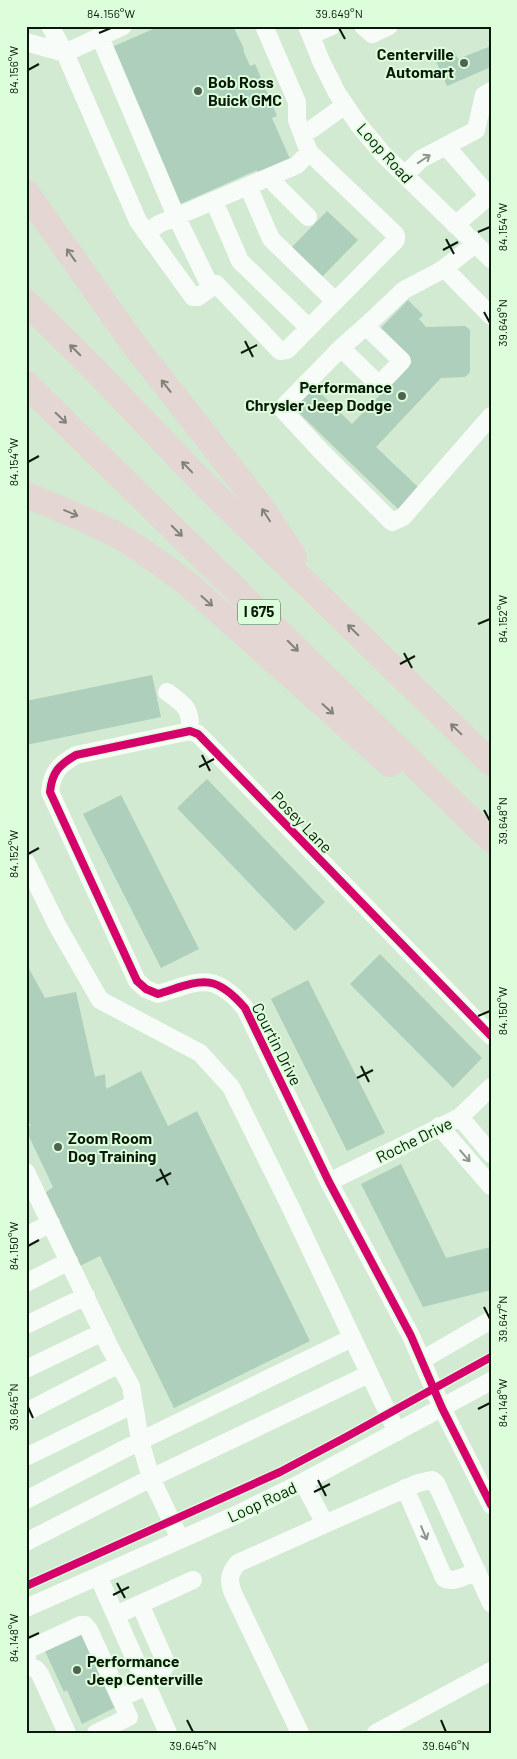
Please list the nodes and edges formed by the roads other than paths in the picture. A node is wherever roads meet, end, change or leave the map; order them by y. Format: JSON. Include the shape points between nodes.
{"nodes":[{"id":1,"x":50,"y":26,"type":"edge"},
{"id":2,"x":123,"y":26,"type":"edge"},
{"id":3,"x":264,"y":26,"type":"edge"},
{"id":4,"x":332,"y":26,"type":"edge"},
{"id":5,"x":363,"y":26,"type":"edge"},
{"id":6,"x":389,"y":26,"type":"edge"},
{"id":7,"x":309,"y":31,"type":"edge"},
{"id":8,"x":100,"y":37,"type":"junction"},
{"id":9,"x":26,"y":42,"type":"edge"},
{"id":10,"x":65,"y":53,"type":"junction"},
{"id":11,"x":491,"y":92,"type":"edge"},
{"id":12,"x":345,"y":105,"type":"junction"},
{"id":13,"x":302,"y":133,"type":"junction"},
{"id":14,"x":446,"y":146,"type":"junction"},
{"id":15,"x":309,"y":152,"type":"junction"},
{"id":16,"x":272,"y":176,"type":"junction"},
{"id":17,"x":405,"y":176,"type":"junction"},
{"id":18,"x":248,"y":186,"type":"junction"},
{"id":19,"x":26,"y":192,"type":"edge"},
{"id":20,"x":490,"y":196,"type":"edge"},
{"id":21,"x":214,"y":201,"type":"junction"},
{"id":22,"x":176,"y":216,"type":"junction"},
{"id":23,"x":308,"y":217,"type":"dead end"},
{"id":24,"x":455,"y":225,"type":"junction"},
{"id":25,"x":146,"y":233,"type":"junction"},
{"id":26,"x":475,"y":244,"type":"junction"},
{"id":27,"x":491,"y":259,"type":"edge"},
{"id":28,"x":444,"y":268,"type":"junction"},
{"id":29,"x":211,"y":288,"type":"junction"},
{"id":30,"x":335,"y":301,"type":"junction"},
{"id":31,"x":26,"y":302,"type":"edge"},
{"id":32,"x":491,"y":316,"type":"edge"},
{"id":33,"x":369,"y":323,"type":"junction"},
{"id":34,"x":309,"y":328,"type":"junction"},
{"id":35,"x":341,"y":348,"type":"junction"},
{"id":36,"x":26,"y":384,"type":"edge"},
{"id":37,"x":491,"y":416,"type":"edge"},
{"id":38,"x":26,"y":494,"type":"edge"},
{"id":39,"x":322,"y":599,"type":"junction"},
{"id":40,"x":167,"y":692,"type":"dead end"},
{"id":41,"x":190,"y":732,"type":"junction"},
{"id":42,"x":491,"y":763,"type":"edge"},
{"id":43,"x":491,"y":840,"type":"edge"},
{"id":44,"x":491,"y":854,"type":"edge"},
{"id":45,"x":26,"y":862,"type":"edge"},
{"id":46,"x":491,"y":1036,"type":"edge"},
{"id":47,"x":491,"y":1088,"type":"edge"},
{"id":48,"x":460,"y":1117,"type":"junction"},
{"id":49,"x":439,"y":1126,"type":"junction"},
{"id":50,"x":491,"y":1154,"type":"edge"},
{"id":51,"x":26,"y":1172,"type":"edge"},
{"id":52,"x":329,"y":1182,"type":"junction"},
{"id":53,"x":491,"y":1186,"type":"edge"},
{"id":54,"x":31,"y":1193,"type":"edge"},
{"id":55,"x":51,"y":1223,"type":"junction"},
{"id":56,"x":26,"y":1236,"type":"edge"},
{"id":57,"x":69,"y":1261,"type":"junction"},
{"id":58,"x":26,"y":1283,"type":"edge"},
{"id":59,"x":86,"y":1296,"type":"junction"},
{"id":60,"x":491,"y":1320,"type":"edge"},
{"id":61,"x":26,"y":1325,"type":"edge"},
{"id":62,"x":103,"y":1332,"type":"junction"},
{"id":63,"x":352,"y":1338,"type":"junction"},
{"id":64,"x":422,"y":1360,"type":"junction"},
{"id":65,"x":119,"y":1364,"type":"junction"},
{"id":66,"x":26,"y":1370,"type":"edge"},
{"id":67,"x":369,"y":1374,"type":"junction"},
{"id":68,"x":491,"y":1380,"type":"edge"},
{"id":69,"x":134,"y":1404,"type":"junction"},
{"id":70,"x":442,"y":1408,"type":"junction"},
{"id":71,"x":26,"y":1412,"type":"edge"},
{"id":72,"x":397,"y":1432,"type":"junction"},
{"id":73,"x":140,"y":1441,"type":"junction"},
{"id":74,"x":26,"y":1456,"type":"edge"},
{"id":75,"x":151,"y":1478,"type":"junction"},
{"id":76,"x":303,"y":1482,"type":"junction"},
{"id":77,"x":405,"y":1488,"type":"junction"},
{"id":78,"x":26,"y":1500,"type":"edge"},
{"id":79,"x":491,"y":1505,"type":"edge"},
{"id":80,"x":324,"y":1524,"type":"junction"},
{"id":81,"x":180,"y":1540,"type":"junction"},
{"id":82,"x":26,"y":1542,"type":"edge"},
{"id":83,"x":481,"y":1566,"type":"edge"},
{"id":84,"x":98,"y":1576,"type":"junction"},
{"id":85,"x":193,"y":1580,"type":"dead end"},
{"id":86,"x":491,"y":1603,"type":"edge"},
{"id":87,"x":140,"y":1604,"type":"junction"},
{"id":88,"x":26,"y":1608,"type":"edge"},
{"id":89,"x":116,"y":1615,"type":"junction"},
{"id":90,"x":27,"y":1666,"type":"edge"},
{"id":91,"x":491,"y":1671,"type":"edge"},
{"id":92,"x":146,"y":1683,"type":"junction"},
{"id":93,"x":120,"y":1698,"type":"junction"},
{"id":94,"x":68,"y":1733,"type":"edge"},
{"id":95,"x":96,"y":1733,"type":"edge"},
{"id":96,"x":168,"y":1733,"type":"edge"},
{"id":97,"x":300,"y":1733,"type":"edge"},
{"id":98,"x":376,"y":1733,"type":"edge"}],
"edges":[{"from":1,"to":10,"type":"street"},
{"from":2,"to":8,"type":"street"},
{"from":3,"to":13,"type":"street","via":[[297,102],[297,120]]},
{"from":4,"to":7,"type":"street"},
{"from":5,"to":6,"type":"street","via":[[372,34]]},
{"from":7,"to":12,"type":"street","name":"Loop Road"},
{"from":8,"to":10,"type":"street"},
{"from":8,"to":22,"type":"street"},
{"from":9,"to":10,"type":"street"},
{"from":10,"to":25,"type":"street"},
{"from":11,"to":14,"type":"street","via":[[484,95],[476,130]]},
{"from":12,"to":13,"type":"street"},
{"from":12,"to":17,"type":"street","name":"Loop Road","via":[[383,154]]},
{"from":13,"to":15,"type":"street"},
{"from":17,"to":14,"type":"street","one_way":true,"via":[[421,160]]},
{"from":14,"to":20,"type":"street"},
{"from":15,"to":16,"type":"street","via":[[297,165]]},
{"from":15,"to":30,"type":"street","via":[[396,235],[396,240]]},
{"from":16,"to":18,"type":"street"},
{"from":16,"to":23,"type":"street","via":[[276,185]]},
{"from":17,"to":24,"type":"street","name":"Loop Road"},
{"from":18,"to":21,"type":"street"},
{"from":18,"to":30,"type":"street","via":[[271,239]]},
{"from":39,"to":19,"type":"highway","one_way":true,"via":[[261,507],[132,342]]},
{"from":20,"to":24,"type":"street"},
{"from":21,"to":22,"type":"street"},
{"from":21,"to":34,"type":"street","via":[[240,261]]},
{"from":22,"to":25,"type":"street"},
{"from":22,"to":29,"type":"street"},
{"from":24,"to":26,"type":"street","name":"Loop Road"},
{"from":25,"to":29,"type":"street","via":[[193,297]]},
{"from":26,"to":27,"type":"street","name":"Loop Road"},
{"from":26,"to":28,"type":"street"},
{"from":28,"to":32,"type":"street"},
{"from":28,"to":33,"type":"street","via":[[404,290]]},
{"from":29,"to":34,"type":"street","via":[[216,284],[280,351],[287,350]]},
{"from":30,"to":34,"type":"street"},
{"from":39,"to":31,"type":"highway","one_way":true},
{"from":33,"to":35,"type":"street"},
{"from":33,"to":35,"type":"street","via":[[369,329],[402,362],[379,385]]},
{"from":35,"to":37,"type":"street","via":[[282,409],[392,522],[403,517]]},
{"from":36,"to":43,"type":"highway","number":"I 675","one_way":true},
{"from":38,"to":44,"type":"highway","one_way":true,"via":[[116,535],[188,584]]},
{"from":42,"to":39,"type":"highway","one_way":true},
{"from":40,"to":41,"type":"street","via":[[184,704],[191,716]]},
{"from":41,"to":46,"type":"street","name":"Posey Lane","via":[[198,734]]},
{"from":41,"to":52,"type":"street","name":"Courtin Drive","via":[[76,755],[56,771],[50,792],[137,981],[158,994],[198,981],[212,983],[232,993],[245,1008]]},
{"from":45,"to":63,"type":"street","via":[[58,927],[100,1000],[200,1053],[230,1087]]},
{"from":47,"to":48,"type":"street","name":"Roche Drive"},
{"from":48,"to":49,"type":"street","name":"Roche Drive"},
{"from":48,"to":50,"type":"street"},
{"from":49,"to":52,"type":"street","name":"Roche Drive"},
{"from":49,"to":53,"type":"street","one_way":true},
{"from":51,"to":54,"type":"street"},
{"from":52,"to":64,"type":"street","name":"Courtin Drive"},
{"from":54,"to":55,"type":"street"},
{"from":55,"to":56,"type":"street"},
{"from":55,"to":57,"type":"street"},
{"from":57,"to":58,"type":"street"},
{"from":57,"to":59,"type":"street"},
{"from":59,"to":61,"type":"street"},
{"from":59,"to":62,"type":"street"},
{"from":60,"to":64,"type":"street"},
{"from":62,"to":65,"type":"street"},
{"from":62,"to":66,"type":"street"},
{"from":63,"to":67,"type":"street"},
{"from":63,"to":73,"type":"street"},
{"from":64,"to":70,"type":"street","name":"Courtin Drive"},
{"from":65,"to":69,"type":"street","via":[[131,1386]]},
{"from":65,"to":71,"type":"street"},
{"from":67,"to":72,"type":"street"},
{"from":67,"to":75,"type":"street"},
{"from":68,"to":70,"type":"street","name":"Loop Road"},
{"from":69,"to":73,"type":"street"},
{"from":69,"to":74,"type":"street"},
{"from":70,"to":72,"type":"street","name":"Loop Road"},
{"from":70,"to":79,"type":"street","name":"Courtin Drive"},
{"from":72,"to":76,"type":"street","name":"Loop Road"},
{"from":73,"to":75,"type":"street"},
{"from":73,"to":78,"type":"street"},
{"from":75,"to":81,"type":"street"},
{"from":75,"to":82,"type":"street"},
{"from":76,"to":80,"type":"street"},
{"from":76,"to":81,"type":"street","name":"Loop Road"},
{"from":77,"to":80,"type":"street"},
{"from":77,"to":83,"type":"street","via":[[426,1480],[436,1483]]},
{"from":77,"to":83,"type":"street","one_way":true,"via":[[444,1578],[454,1581]]},
{"from":80,"to":97,"type":"street","via":[[238,1563],[230,1577],[233,1593]]},
{"from":81,"to":84,"type":"street","name":"Loop Road"},
{"from":83,"to":86,"type":"street"},
{"from":84,"to":88,"type":"street","name":"Loop Road"},
{"from":84,"to":89,"type":"street"},
{"from":85,"to":87,"type":"street"},
{"from":87,"to":89,"type":"street"},
{"from":87,"to":92,"type":"street","via":[[166,1663],[164,1670]]},
{"from":89,"to":92,"type":"street"},
{"from":90,"to":93,"type":"street","via":[[27,1654],[31,1648],[85,1625]]},
{"from":90,"to":94,"type":"street","via":[[40,1674]]},
{"from":91,"to":98,"type":"street"},
{"from":92,"to":93,"type":"street"},
{"from":92,"to":96,"type":"street"},
{"from":93,"to":95,"type":"street","via":[[129,1717]]}]}
